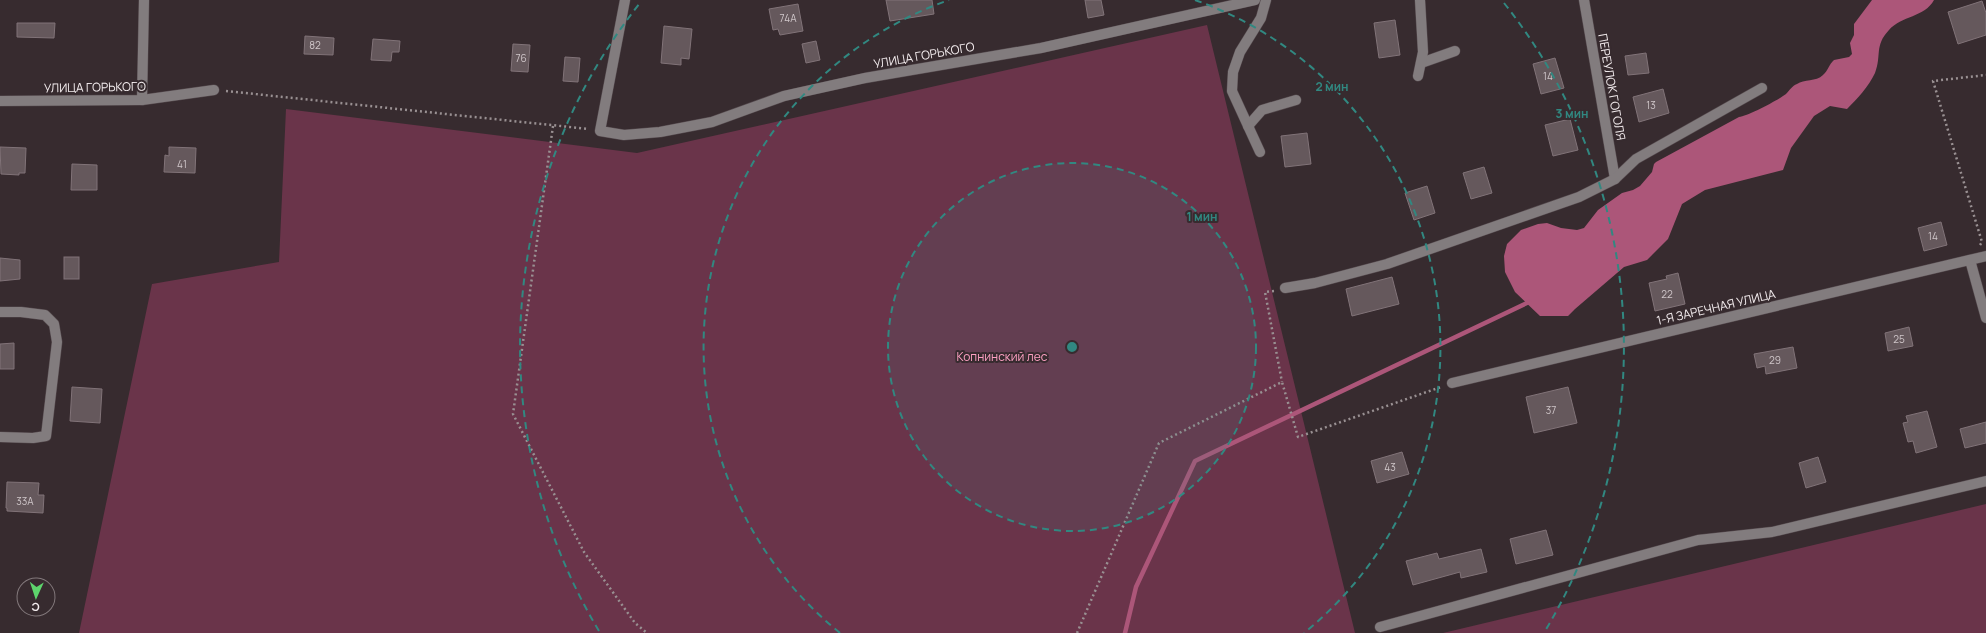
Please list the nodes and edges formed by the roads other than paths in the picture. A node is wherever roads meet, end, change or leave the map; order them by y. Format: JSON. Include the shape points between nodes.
{"nodes":[{"id":1,"x":144,"y":0,"type":"edge"},
{"id":2,"x":625,"y":0,"type":"edge"},
{"id":3,"x":1256,"y":0,"type":"edge"},
{"id":4,"x":1266,"y":0,"type":"edge"},
{"id":5,"x":1420,"y":0,"type":"edge"},
{"id":6,"x":1584,"y":0,"type":"edge"},
{"id":7,"x":1455,"y":51,"type":"dead end"},
{"id":8,"x":1421,"y":63,"type":"junction"},
{"id":9,"x":1418,"y":76,"type":"dead end"},
{"id":10,"x":1762,"y":88,"type":"dead end"},
{"id":11,"x":214,"y":90,"type":"road end"},
{"id":12,"x":142,"y":100,"type":"junction"},
{"id":13,"x":1296,"y":100,"type":"dead end"},
{"id":14,"x":0,"y":101,"type":"edge"},
{"id":15,"x":1248,"y":126,"type":"junction"},
{"id":16,"x":1260,"y":152,"type":"dead end"},
{"id":17,"x":1614,"y":179,"type":"junction"},
{"id":18,"x":1986,"y":256,"type":"edge"},
{"id":19,"x":1970,"y":260,"type":"junction"},
{"id":20,"x":1285,"y":288,"type":"road end"},
{"id":21,"x":0,"y":312,"type":"edge"},
{"id":22,"x":1986,"y":318,"type":"edge"},
{"id":23,"x":1452,"y":383,"type":"road end"},
{"id":24,"x":0,"y":437,"type":"edge"},
{"id":25,"x":1986,"y":481,"type":"edge"},
{"id":26,"x":1380,"y":627,"type":"dead end"}],
"edges":[{"from":1,"to":12,"type":"street"},
{"from":2,"to":3,"type":"street","name":"УЛИЦА ГОРЬКОГО","via":[[600,131],[624,135],[705,124],[799,93],[865,78],[1041,48]]},
{"from":4,"to":15,"type":"street","via":[[1261,18],[1240,52],[1233,72],[1232,91]]},
{"from":5,"to":8,"type":"street","via":[[1423,52]]},
{"from":6,"to":17,"type":"street","name":"ПЕРЕУЛОК ГОГОЛЯ"},
{"from":7,"to":8,"type":"street"},
{"from":8,"to":9,"type":"street"},
{"from":10,"to":17,"type":"street","via":[[1636,160]]},
{"from":11,"to":12,"type":"street","name":"УЛИЦА ГОРЬКОГО"},
{"from":12,"to":14,"type":"street","name":"УЛИЦА ГОРЬКОГО"},
{"from":13,"to":15,"type":"street","via":[[1262,110]]},
{"from":15,"to":16,"type":"street"},
{"from":17,"to":20,"type":"street","via":[[1579,197],[1387,264]]},
{"from":18,"to":19,"type":"street","name":"1-Я ЗАРЕЧНАЯ УЛИЦА"},
{"from":19,"to":22,"type":"street"},
{"from":19,"to":23,"type":"street","name":"1-Я ЗАРЕЧНАЯ УЛИЦА"},
{"from":21,"to":24,"type":"street","via":[[44,315],[54,324],[57,342],[46,436]]},
{"from":25,"to":26,"type":"street","via":[[1772,532],[1698,540]]}]}
